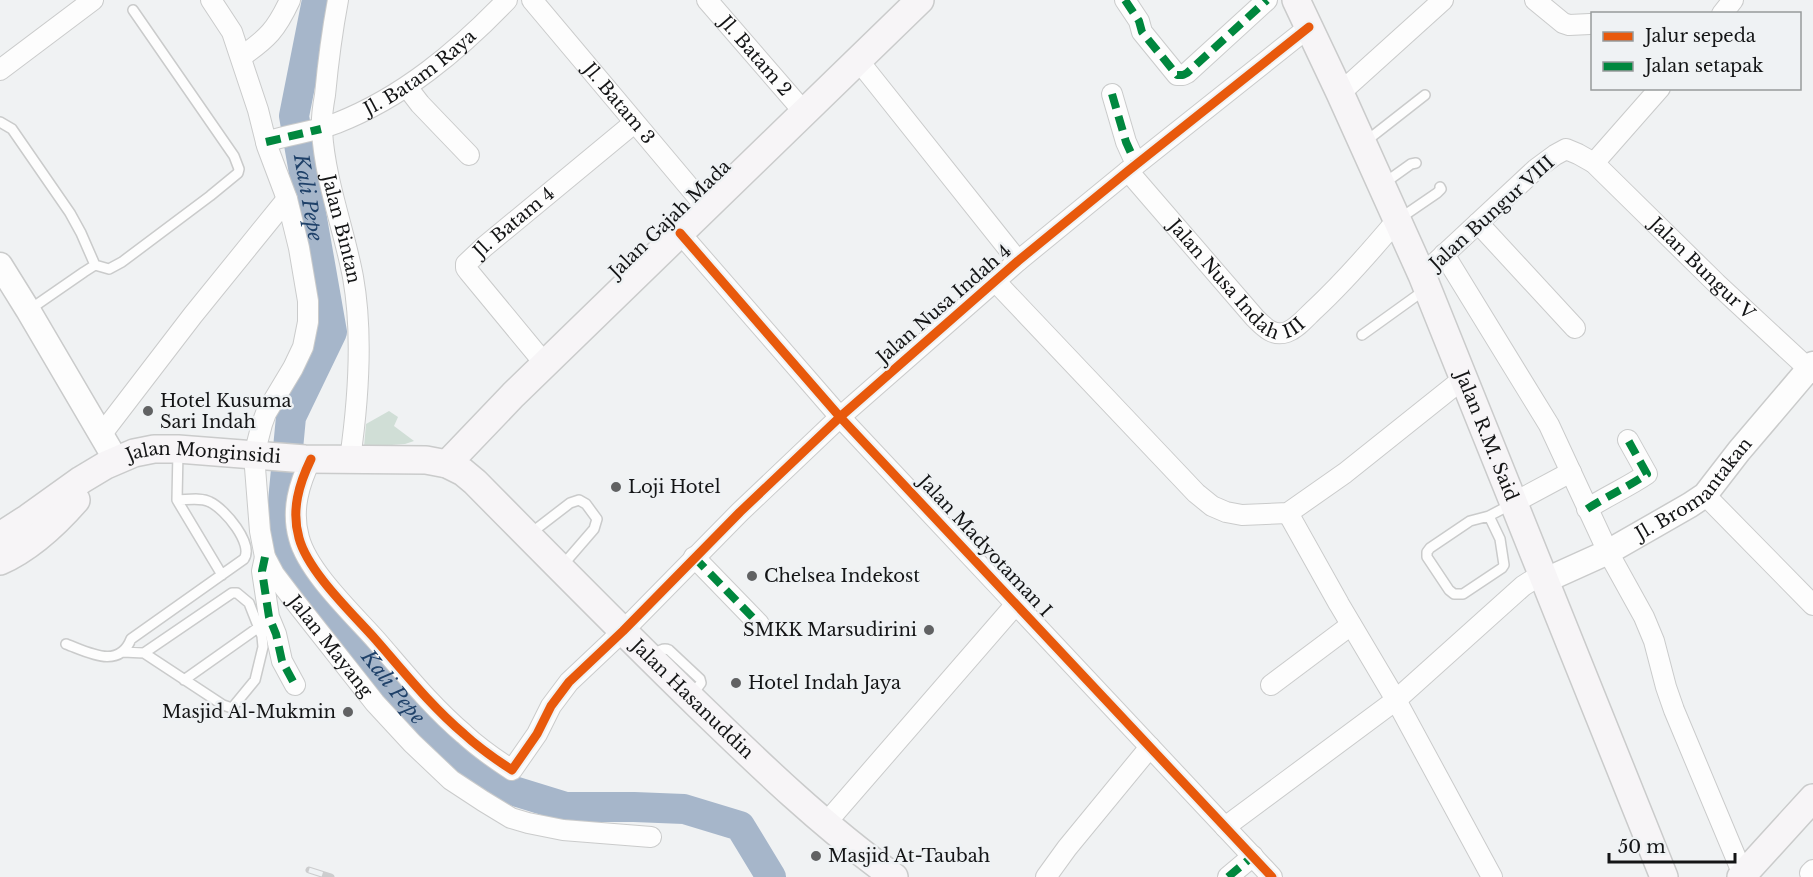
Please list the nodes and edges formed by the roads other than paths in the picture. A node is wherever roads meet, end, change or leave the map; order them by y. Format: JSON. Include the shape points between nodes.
{"nodes":[{"id":1,"x":93,"y":0,"type":"edge"},
{"id":2,"x":211,"y":0,"type":"edge"},
{"id":3,"x":290,"y":0,"type":"edge"},
{"id":4,"x":338,"y":0,"type":"edge"},
{"id":5,"x":507,"y":0,"type":"edge"},
{"id":6,"x":531,"y":0,"type":"edge"},
{"id":7,"x":706,"y":0,"type":"edge"},
{"id":8,"x":920,"y":0,"type":"edge"},
{"id":9,"x":1125,"y":0,"type":"edge"},
{"id":10,"x":1267,"y":0,"type":"edge"},
{"id":11,"x":1296,"y":0,"type":"edge"},
{"id":12,"x":1443,"y":0,"type":"edge"},
{"id":13,"x":1535,"y":0,"type":"edge"},
{"id":14,"x":1733,"y":0,"type":"edge"},
{"id":15,"x":133,"y":10,"type":"dead end"},
{"id":16,"x":1724,"y":12,"type":"edge"},
{"id":17,"x":1590,"y":24,"type":"dead end"},
{"id":18,"x":1309,"y":27,"type":"junction"},
{"id":19,"x":241,"y":57,"type":"junction"},
{"id":20,"x":858,"y":60,"type":"junction"},
{"id":21,"x":0,"y":70,"type":"edge"},
{"id":22,"x":407,"y":87,"type":"junction"},
{"id":23,"x":1658,"y":90,"type":"edge"},
{"id":24,"x":1340,"y":93,"type":"junction"},
{"id":25,"x":1112,"y":94,"type":"dead end"},
{"id":26,"x":1425,"y":94,"type":"dead end"},
{"id":27,"x":804,"y":112,"type":"junction"},
{"id":28,"x":0,"y":122,"type":"edge"},
{"id":29,"x":634,"y":123,"type":"junction"},
{"id":30,"x":313,"y":131,"type":"junction"},
{"id":31,"x":271,"y":141,"type":"junction"},
{"id":32,"x":1363,"y":144,"type":"junction"},
{"id":33,"x":469,"y":155,"type":"dead end"},
{"id":34,"x":1416,"y":163,"type":"dead end"},
{"id":35,"x":1594,"y":163,"type":"junction"},
{"id":36,"x":1132,"y":168,"type":"junction"},
{"id":37,"x":1381,"y":185,"type":"junction"},
{"id":38,"x":1440,"y":187,"type":"dead end"},
{"id":39,"x":287,"y":199,"type":"junction"},
{"id":40,"x":706,"y":207,"type":"junction"},
{"id":41,"x":1397,"y":220,"type":"junction"},
{"id":42,"x":1478,"y":223,"type":"junction"},
{"id":43,"x":680,"y":233,"type":"junction"},
{"id":44,"x":1443,"y":254,"type":"junction"},
{"id":45,"x":1018,"y":261,"type":"junction"},
{"id":46,"x":95,"y":265,"type":"junction"},
{"id":47,"x":0,"y":266,"type":"edge"},
{"id":48,"x":995,"y":281,"type":"junction"},
{"id":49,"x":1425,"y":281,"type":"junction"},
{"id":50,"x":28,"y":310,"type":"junction"},
{"id":51,"x":1575,"y":328,"type":"dead end"},
{"id":52,"x":1362,"y":335,"type":"dead end"},
{"id":53,"x":545,"y":364,"type":"junction"},
{"id":54,"x":1812,"y":369,"type":"edge"},
{"id":55,"x":1464,"y":378,"type":"junction"},
{"id":56,"x":840,"y":417,"type":"junction"},
{"id":57,"x":101,"y":435,"type":"junction"},
{"id":58,"x":1628,"y":440,"type":"dead end"},
{"id":59,"x":178,"y":449,"type":"junction"},
{"id":60,"x":258,"y":455,"type":"junction"},
{"id":61,"x":308,"y":459,"type":"junction"},
{"id":62,"x":350,"y":459,"type":"junction"},
{"id":63,"x":111,"y":462,"type":"junction"},
{"id":64,"x":447,"y":464,"type":"junction"},
{"id":65,"x":1571,"y":472,"type":"junction"},
{"id":66,"x":1705,"y":495,"type":"junction"},
{"id":67,"x":177,"y":500,"type":"junction"},
{"id":68,"x":1587,"y":509,"type":"junction"},
{"id":69,"x":1288,"y":513,"type":"junction"},
{"id":70,"x":1489,"y":516,"type":"junction"},
{"id":71,"x":1512,"y":527,"type":"junction"},
{"id":72,"x":528,"y":535,"type":"junction"},
{"id":73,"x":3,"y":549,"type":"edge"},
{"id":74,"x":1608,"y":552,"type":"junction"},
{"id":75,"x":266,"y":557,"type":"junction"},
{"id":76,"x":694,"y":557,"type":"junction"},
{"id":77,"x":560,"y":568,"type":"junction"},
{"id":78,"x":222,"y":575,"type":"junction"},
{"id":79,"x":1544,"y":577,"type":"junction"},
{"id":80,"x":1016,"y":604,"type":"junction"},
{"id":81,"x":1813,"y":605,"type":"edge"},
{"id":82,"x":759,"y":624,"type":"dead end"},
{"id":83,"x":1351,"y":625,"type":"junction"},
{"id":84,"x":259,"y":627,"type":"junction"},
{"id":85,"x":623,"y":631,"type":"junction"},
{"id":86,"x":66,"y":644,"type":"dead end"},
{"id":87,"x":123,"y":652,"type":"junction"},
{"id":88,"x":144,"y":653,"type":"junction"},
{"id":89,"x":184,"y":680,"type":"junction"},
{"id":90,"x":295,"y":685,"type":"dead end"},
{"id":91,"x":1271,"y":685,"type":"dead end"},
{"id":92,"x":1396,"y":700,"type":"junction"},
{"id":93,"x":1150,"y":747,"type":"junction"},
{"id":94,"x":1813,"y":798,"type":"edge"},
{"id":95,"x":826,"y":823,"type":"junction"},
{"id":96,"x":1225,"y":827,"type":"junction"},
{"id":97,"x":651,"y":837,"type":"dead end"},
{"id":98,"x":1253,"y":856,"type":"junction"},
{"id":99,"x":1742,"y":876,"type":"edge"},
{"id":100,"x":894,"y":877,"type":"edge"},
{"id":101,"x":1046,"y":877,"type":"edge"},
{"id":102,"x":1228,"y":877,"type":"edge"},
{"id":103,"x":1272,"y":877,"type":"edge"},
{"id":104,"x":1492,"y":877,"type":"edge"},
{"id":105,"x":1664,"y":877,"type":"edge"}],
"edges":[{"from":1,"to":21,"type":"street"},
{"from":2,"to":19,"type":"street","via":[[232,32]]},
{"from":3,"to":19,"type":"street","via":[[263,42]]},
{"from":4,"to":30,"type":"street","name":"Jalan Bintan"},
{"from":5,"to":22,"type":"street","name":"Jl. Batam Raya","via":[[460,46]]},
{"from":6,"to":29,"type":"street","name":"Jl. Batam 3"},
{"from":7,"to":27,"type":"street","name":"Jl. Batam 2"},
{"from":8,"to":20,"type":"main road","name":"Jalan Gajah Mada"},
{"from":9,"to":10,"type":"street","via":[[1142,32],[1180,76],[1188,73]]},
{"from":11,"to":18,"type":"main road","name":"Jalan R.M. Said"},
{"from":12,"to":24,"type":"street"},
{"from":13,"to":17,"type":"street","via":[[1569,26]]},
{"from":14,"to":16,"type":"street"},
{"from":15,"to":46,"type":"lane","via":[[234,156],[238,173],[122,262],[109,269]]},
{"from":18,"to":24,"type":"main road","name":"Jalan R.M. Said"},
{"from":18,"to":36,"type":"street","name":"Jalan Nusa Indah 4"},
{"from":19,"to":31,"type":"street"},
{"from":20,"to":27,"type":"main road","name":"Jalan Gajah Mada"},
{"from":20,"to":45,"type":"street"},
{"from":22,"to":30,"type":"street","name":"Jl. Batam Raya","via":[[363,111]]},
{"from":22,"to":33,"type":"street"},
{"from":23,"to":35,"type":"street"},
{"from":24,"to":32,"type":"main road","name":"Jalan R.M. Said"},
{"from":25,"to":36,"type":"street","name":"Jalan Nusa Indah III"},
{"from":26,"to":32,"type":"lane"},
{"from":27,"to":40,"type":"main road","name":"Jalan Gajah Mada"},
{"from":28,"to":46,"type":"lane","via":[[12,129],[70,213]]},
{"from":29,"to":40,"type":"street","name":"Jl. Batam 3"},
{"from":29,"to":53,"type":"street","name":"Jl. Batam 4","via":[[466,264]]},
{"from":30,"to":31,"type":"street","name":"Jl. Batam Raya"},
{"from":30,"to":62,"type":"street","name":"Jalan Bintan","via":[[330,181],[357,310]]},
{"from":31,"to":39,"type":"street"},
{"from":32,"to":37,"type":"main road","name":"Jalan R.M. Said"},
{"from":34,"to":37,"type":"lane"},
{"from":35,"to":42,"type":"street","name":"Jalan Bungur VIII","via":[[1566,149],[1555,154]]},
{"from":35,"to":54,"type":"street","name":"Jalan Bungur V","via":[[1716,283]]},
{"from":36,"to":41,"type":"street","name":"Jalan Nusa Indah III","via":[[1255,318],[1274,333],[1286,333],[1301,322],[1341,284]]},
{"from":36,"to":45,"type":"street","name":"Jalan Nusa Indah 4"},
{"from":37,"to":41,"type":"main road","name":"Jalan R.M. Said"},
{"from":38,"to":41,"type":"lane","via":[[1437,194]]},
{"from":39,"to":57,"type":"street"},
{"from":39,"to":60,"type":"street","via":[[308,301],[308,329],[298,358],[266,413]]},
{"from":40,"to":43,"type":"main road","name":"Jalan Gajah Mada"},
{"from":41,"to":49,"type":"main road","name":"Jalan R.M. Said"},
{"from":42,"to":44,"type":"street","name":"Jalan Bungur VIII"},
{"from":42,"to":51,"type":"street"},
{"from":43,"to":53,"type":"main road","name":"Jalan Gajah Mada"},
{"from":43,"to":56,"type":"street","name":"Jalan Madyotaman I"},
{"from":44,"to":49,"type":"street","name":"Jalan Bungur VIII"},
{"from":44,"to":65,"type":"street","via":[[1532,395]]},
{"from":45,"to":48,"type":"street","name":"Jalan Nusa Indah 4"},
{"from":46,"to":50,"type":"lane"},
{"from":47,"to":50,"type":"street"},
{"from":48,"to":56,"type":"street","name":"Jalan Nusa Indah 4"},
{"from":48,"to":69,"type":"street","via":[[1212,506],[1242,515]]},
{"from":49,"to":52,"type":"lane"},
{"from":49,"to":55,"type":"main road","name":"Jalan R.M. Said"},
{"from":50,"to":57,"type":"street"},
{"from":53,"to":64,"type":"main road","name":"Jalan Gajah Mada"},
{"from":54,"to":66,"type":"street","name":"Jl. Bromantakan"},
{"from":55,"to":69,"type":"street"},
{"from":55,"to":71,"type":"main road","name":"Jalan R.M. Said"},
{"from":56,"to":76,"type":"street","name":"Jalan Nusa Indah 4"},
{"from":56,"to":80,"type":"street","name":"Jalan Madyotaman I"},
{"from":57,"to":63,"type":"street"},
{"from":58,"to":68,"type":"street","via":[[1647,474]]},
{"from":59,"to":60,"type":"main road","name":"Jalan Monginsidi"},
{"from":59,"to":63,"type":"main road","name":"Jalan Monginsidi","via":[[143,451]]},
{"from":59,"to":67,"type":"lane"},
{"from":60,"to":61,"type":"main road","name":"Jalan Monginsidi"},
{"from":60,"to":75,"type":"street","name":"Jalan Mayang","via":[[260,531]]},
{"from":61,"to":62,"type":"main road","name":"Jalan Monginsidi"},
{"from":61,"to":85,"type":"street","name":"Jalan Nusa Indah 4","via":[[298,489],[296,522],[309,560],[423,694],[463,734],[512,770],[558,694]]},
{"from":62,"to":64,"type":"main road","name":"Jalan Monginsidi","via":[[426,459]]},
{"from":63,"to":73,"type":"main road","name":"Jalan Monginsidi","via":[[28,518]]},
{"from":64,"to":72,"type":"main road","name":"Jalan Hasanuddin","via":[[476,482]]},
{"from":65,"to":68,"type":"street"},
{"from":65,"to":71,"type":"street"},
{"from":66,"to":74,"type":"street","name":"Jl. Bromantakan"},
{"from":66,"to":81,"type":"street"},
{"from":67,"to":78,"type":"lane"},
{"from":67,"to":78,"type":"lane","via":[[203,499],[232,520],[247,555]]},
{"from":68,"to":74,"type":"street"},
{"from":69,"to":83,"type":"street"},
{"from":70,"to":71,"type":"lane"},
{"from":70,"to":71,"type":"lane"},
{"from":70,"to":71,"type":"lane","via":[[1470,521],[1427,552],[1454,594],[1463,594],[1502,568]]},
{"from":71,"to":79,"type":"main road","name":"Jalan R.M. Said"},
{"from":72,"to":77,"type":"main road","name":"Jalan Hasanuddin"},
{"from":72,"to":77,"type":"lane","via":[[570,503],[579,500],[586,504],[597,519],[594,529]]},
{"from":74,"to":79,"type":"street","name":"Jl. Bromantakan"},
{"from":74,"to":99,"type":"street","via":[[1654,641],[1674,710]]},
{"from":75,"to":90,"type":"street","via":[[262,571],[269,617],[282,661]]},
{"from":75,"to":97,"type":"street","name":"Jalan Mayang","via":[[274,574],[375,703],[452,780],[511,818],[528,823]]},
{"from":76,"to":82,"type":"street"},
{"from":76,"to":85,"type":"street","name":"Jalan Nusa Indah 4"},
{"from":77,"to":85,"type":"main road","name":"Jalan Hasanuddin"},
{"from":78,"to":87,"type":"lane","via":[[131,639]]},
{"from":79,"to":92,"type":"street","via":[[1523,586]]},
{"from":79,"to":105,"type":"main road","name":"Jalan R.M. Said"},
{"from":80,"to":93,"type":"street","name":"Jalan Madyotaman I"},
{"from":80,"to":95,"type":"street"},
{"from":83,"to":91,"type":"street"},
{"from":83,"to":92,"type":"street"},
{"from":84,"to":88,"type":"lane","via":[[249,603],[232,593]]},
{"from":84,"to":89,"type":"lane"},
{"from":84,"to":89,"type":"lane","via":[[263,647],[255,680],[232,708]]},
{"from":85,"to":95,"type":"main road","name":"Jalan Hasanuddin","via":[[771,776]]},
{"from":86,"to":87,"type":"lane","via":[[107,657]]},
{"from":87,"to":88,"type":"lane"},
{"from":88,"to":89,"type":"lane"},
{"from":92,"to":96,"type":"street"},
{"from":92,"to":104,"type":"street"},
{"from":93,"to":96,"type":"street","name":"Jalan Madyotaman I"},
{"from":93,"to":101,"type":"street"},
{"from":94,"to":99,"type":"main road"},
{"from":95,"to":100,"type":"main road","name":"Jalan Hasanuddin"},
{"from":96,"to":98,"type":"street","name":"Jalan Madyotaman I"},
{"from":98,"to":102,"type":"street"},
{"from":98,"to":103,"type":"street","name":"Jalan Madyotaman I"}]}
